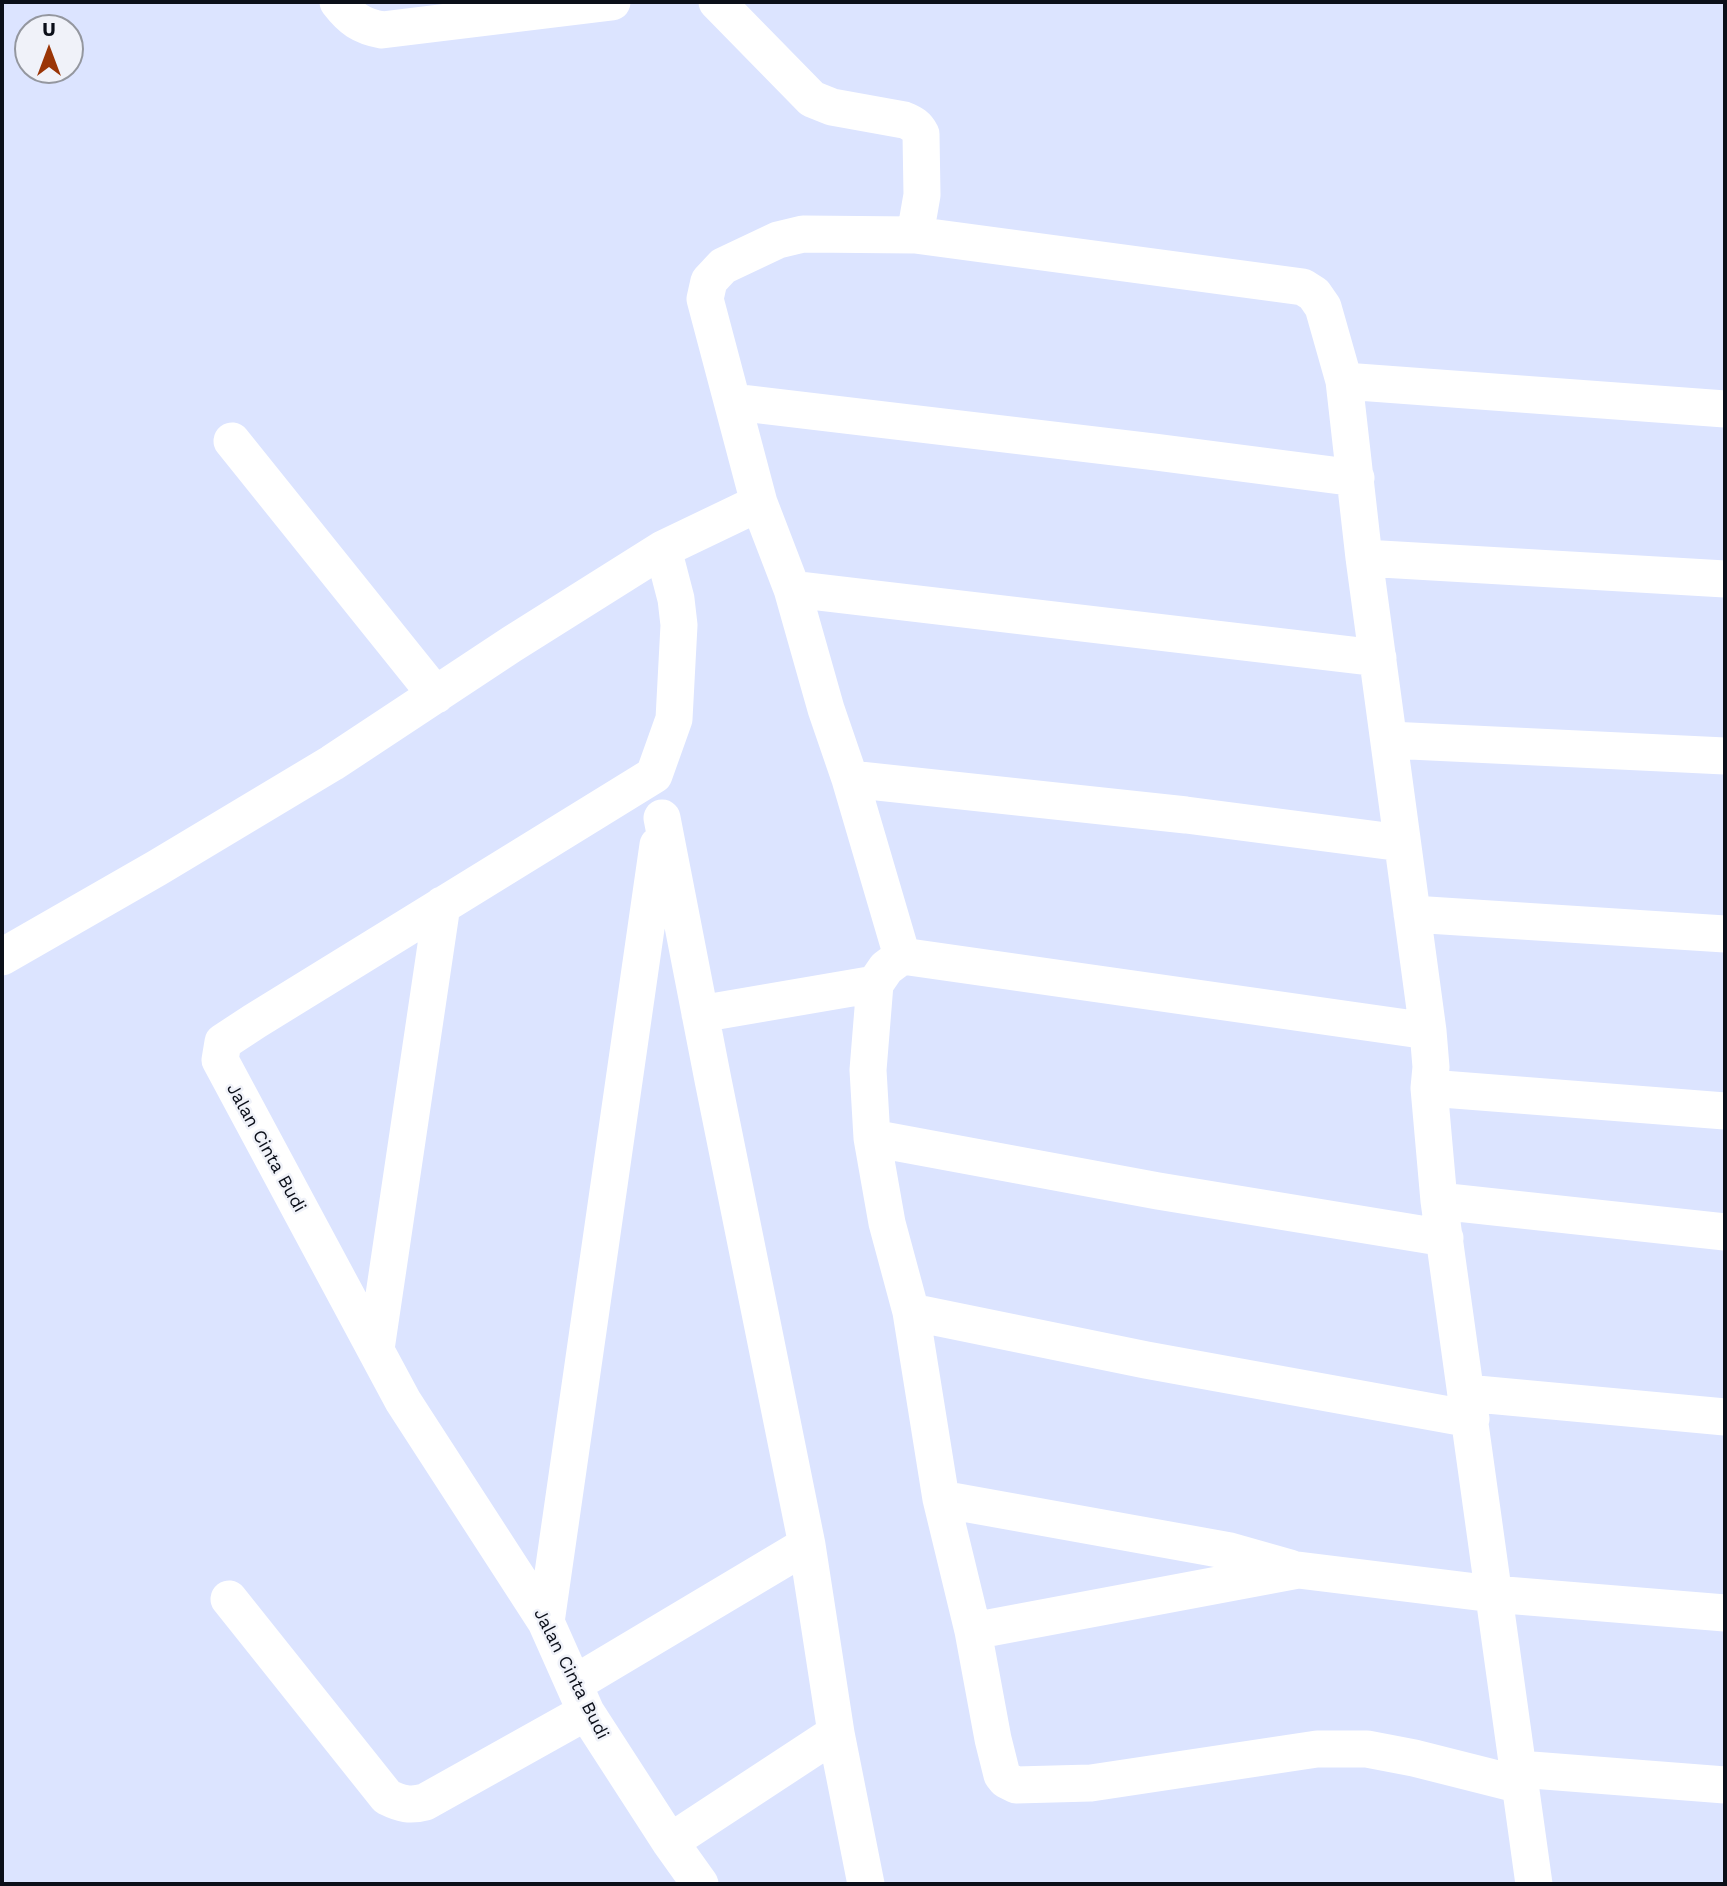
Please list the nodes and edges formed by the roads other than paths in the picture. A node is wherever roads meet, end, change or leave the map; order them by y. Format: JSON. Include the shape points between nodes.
{"nodes":[{"id":1,"x":338,"y":2,"type":"edge"},
{"id":2,"x":612,"y":2,"type":"edge"},
{"id":3,"x":717,"y":2,"type":"edge"},
{"id":4,"x":915,"y":235,"type":"junction"},
{"id":5,"x":1344,"y":381,"type":"junction"},
{"id":6,"x":734,"y":402,"type":"junction"},
{"id":7,"x":1725,"y":409,"type":"edge"},
{"id":8,"x":232,"y":441,"type":"dead end"},
{"id":9,"x":1356,"y":478,"type":"junction"},
{"id":10,"x":759,"y":503,"type":"junction"},
{"id":11,"x":663,"y":549,"type":"junction"},
{"id":12,"x":1364,"y":558,"type":"junction"},
{"id":13,"x":1725,"y":579,"type":"edge"},
{"id":14,"x":792,"y":589,"type":"junction"},
{"id":15,"x":1378,"y":658,"type":"junction"},
{"id":16,"x":436,"y":695,"type":"junction"},
{"id":17,"x":1389,"y":740,"type":"junction"},
{"id":18,"x":1725,"y":756,"type":"edge"},
{"id":19,"x":654,"y":775,"type":"junction"},
{"id":20,"x":850,"y":779,"type":"junction"},
{"id":21,"x":662,"y":818,"type":"junction"},
{"id":22,"x":1402,"y":843,"type":"junction"},
{"id":23,"x":442,"y":905,"type":"junction"},
{"id":24,"x":1412,"y":914,"type":"junction"},
{"id":25,"x":1725,"y":934,"type":"edge"},
{"id":26,"x":902,"y":956,"type":"junction"},
{"id":27,"x":2,"y":957,"type":"edge"},
{"id":28,"x":875,"y":984,"type":"junction"},
{"id":29,"x":700,"y":1014,"type":"junction"},
{"id":30,"x":1428,"y":1031,"type":"junction"},
{"id":31,"x":1429,"y":1088,"type":"junction"},
{"id":32,"x":1725,"y":1111,"type":"edge"},
{"id":33,"x":872,"y":1138,"type":"junction"},
{"id":34,"x":1439,"y":1201,"type":"junction"},
{"id":35,"x":1725,"y":1232,"type":"edge"},
{"id":36,"x":1445,"y":1238,"type":"junction"},
{"id":37,"x":911,"y":1312,"type":"junction"},
{"id":38,"x":376,"y":1349,"type":"junction"},
{"id":39,"x":1469,"y":1406,"type":"junction"},
{"id":40,"x":1725,"y":1417,"type":"edge"},
{"id":41,"x":941,"y":1499,"type":"junction"},
{"id":42,"x":807,"y":1545,"type":"junction"},
{"id":43,"x":1298,"y":1570,"type":"junction"},
{"id":44,"x":1493,"y":1594,"type":"junction"},
{"id":45,"x":229,"y":1600,"type":"dead end"},
{"id":46,"x":1725,"y":1613,"type":"edge"},
{"id":47,"x":546,"y":1622,"type":"junction"},
{"id":48,"x":972,"y":1631,"type":"junction"},
{"id":49,"x":580,"y":1698,"type":"junction"},
{"id":50,"x":836,"y":1733,"type":"junction"},
{"id":51,"x":1520,"y":1777,"type":"junction"},
{"id":52,"x":1725,"y":1785,"type":"edge"},
{"id":53,"x":670,"y":1842,"type":"junction"},
{"id":54,"x":700,"y":1884,"type":"edge"},
{"id":55,"x":866,"y":1884,"type":"edge"},
{"id":56,"x":1534,"y":1884,"type":"edge"}],
"edges":[{"from":1,"to":2,"type":"street","via":[[351,19],[382,30]]},
{"from":3,"to":4,"type":"street","via":[[812,99],[904,120],[918,128],[922,195]]},
{"from":4,"to":5,"type":"street","via":[[1303,287],[1323,307]]},
{"from":4,"to":6,"type":"street","via":[[803,234],[778,240],[723,266],[709,281],[705,299]]},
{"from":5,"to":7,"type":"street"},
{"from":5,"to":9,"type":"street"},
{"from":6,"to":9,"type":"street"},
{"from":6,"to":10,"type":"street"},
{"from":8,"to":16,"type":"street"},
{"from":9,"to":12,"type":"street"},
{"from":10,"to":11,"type":"street"},
{"from":10,"to":14,"type":"street"},
{"from":11,"to":16,"type":"street"},
{"from":11,"to":19,"type":"street","via":[[679,625],[674,719]]},
{"from":12,"to":13,"type":"street"},
{"from":12,"to":15,"type":"street"},
{"from":14,"to":15,"type":"street"},
{"from":14,"to":20,"type":"street"},
{"from":15,"to":17,"type":"street"},
{"from":16,"to":27,"type":"street","via":[[157,869]]},
{"from":17,"to":18,"type":"street"},
{"from":17,"to":22,"type":"street"},
{"from":19,"to":21,"type":"street"},
{"from":19,"to":23,"type":"street","name":"Jalan Cinta Budi"},
{"from":20,"to":22,"type":"street"},
{"from":20,"to":26,"type":"street"},
{"from":21,"to":29,"type":"street"},
{"from":21,"to":47,"type":"street"},
{"from":22,"to":24,"type":"street"},
{"from":23,"to":38,"type":"street"},
{"from":23,"to":38,"type":"street","name":"Jalan Cinta Budi","via":[[223,1042],[221,1051],[223,1068]]},
{"from":24,"to":25,"type":"street"},
{"from":24,"to":30,"type":"street"},
{"from":26,"to":28,"type":"street"},
{"from":26,"to":30,"type":"street"},
{"from":28,"to":29,"type":"street"},
{"from":28,"to":33,"type":"street","via":[[868,1070]]},
{"from":29,"to":42,"type":"street"},
{"from":30,"to":31,"type":"street"},
{"from":31,"to":32,"type":"street"},
{"from":31,"to":34,"type":"street"},
{"from":33,"to":36,"type":"street"},
{"from":33,"to":37,"type":"street","via":[[887,1223]]},
{"from":34,"to":35,"type":"street"},
{"from":34,"to":36,"type":"street"},
{"from":36,"to":39,"type":"street"},
{"from":37,"to":39,"type":"street","via":[[1146,1360]]},
{"from":37,"to":41,"type":"street"},
{"from":38,"to":47,"type":"street","name":"Jalan Cinta Budi","via":[[403,1401]]},
{"from":39,"to":40,"type":"street"},
{"from":39,"to":44,"type":"street"},
{"from":41,"to":43,"type":"street","via":[[1230,1551]]},
{"from":41,"to":48,"type":"street"},
{"from":42,"to":49,"type":"street"},
{"from":42,"to":50,"type":"street"},
{"from":43,"to":44,"type":"street"},
{"from":43,"to":48,"type":"street"},
{"from":44,"to":46,"type":"street"},
{"from":44,"to":51,"type":"street"},
{"from":45,"to":49,"type":"street","via":[[387,1797],[410,1806],[425,1802]]},
{"from":47,"to":49,"type":"street","name":"Jalan Cinta Budi"},
{"from":48,"to":51,"type":"street","via":[[1002,1775],[1016,1785],[1091,1783],[1317,1749],[1367,1749]]},
{"from":49,"to":53,"type":"street","name":"Jalan Cinta Budi"},
{"from":50,"to":53,"type":"street"},
{"from":50,"to":55,"type":"street"},
{"from":51,"to":52,"type":"street"},
{"from":51,"to":56,"type":"street"},
{"from":53,"to":54,"type":"street","name":"Jalan Cinta Budi"}]}
